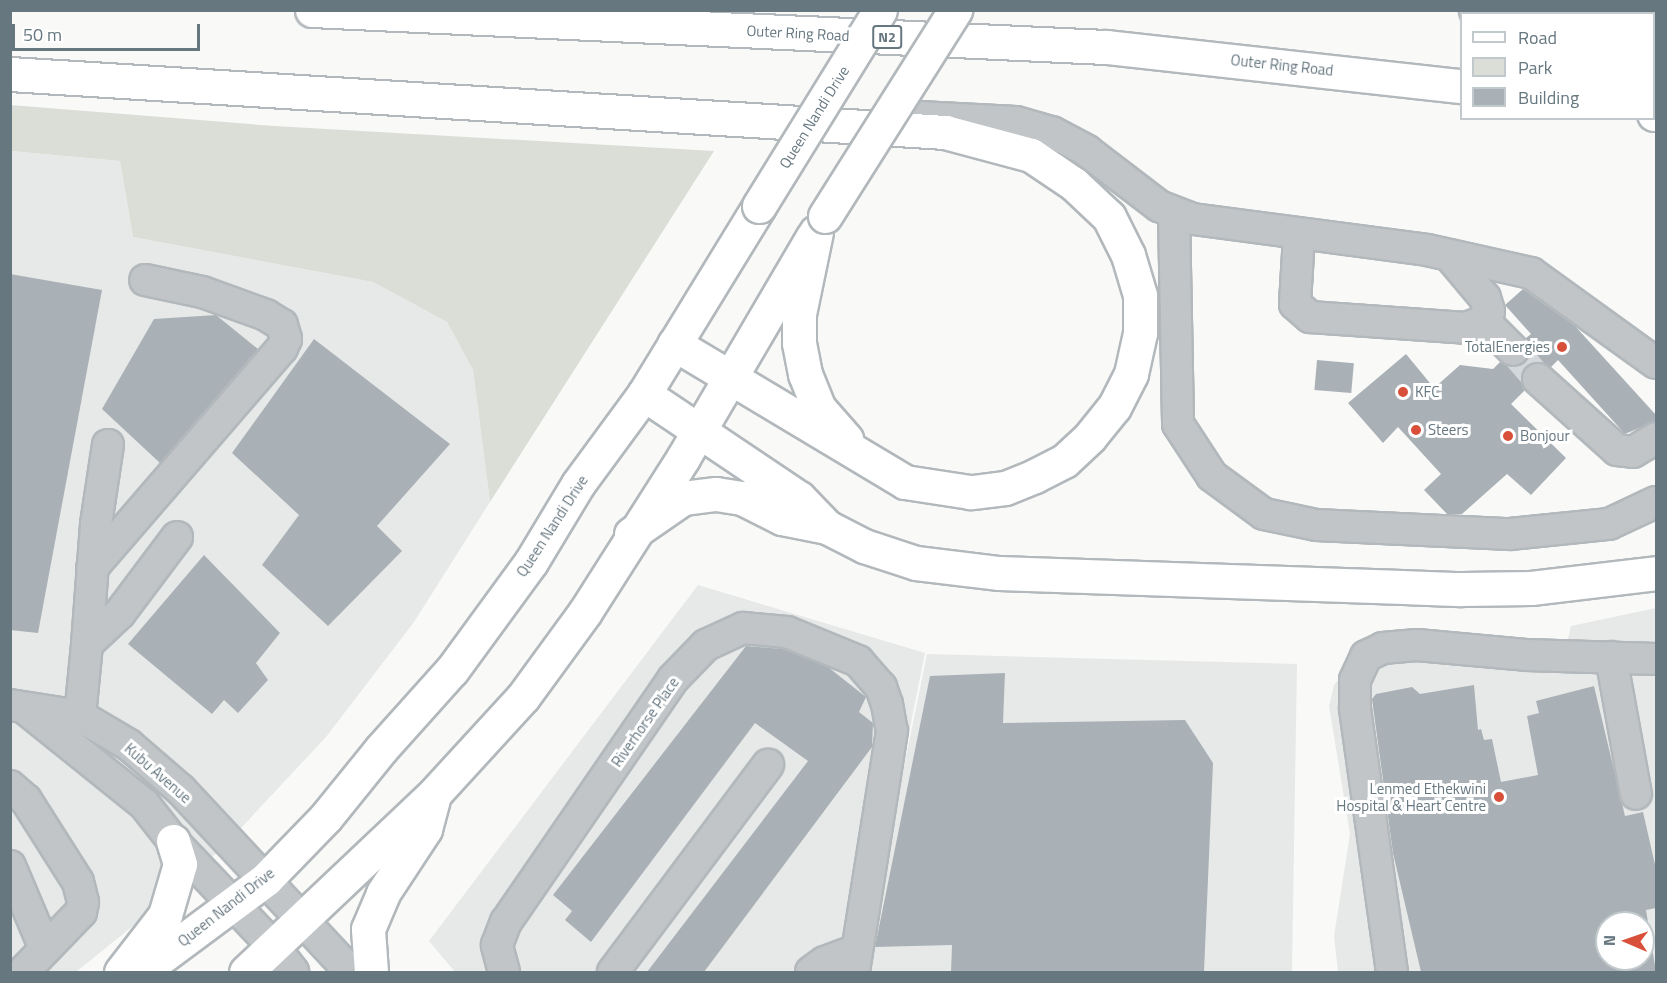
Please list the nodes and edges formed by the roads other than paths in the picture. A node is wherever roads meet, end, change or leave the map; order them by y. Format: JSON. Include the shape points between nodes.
{"nodes":[{"id":1,"x":312,"y":10,"type":"edge"},
{"id":2,"x":880,"y":10,"type":"edge"},
{"id":3,"x":955,"y":10,"type":"edge"},
{"id":4,"x":10,"y":74,"type":"edge"},
{"id":5,"x":1460,"y":86,"type":"edge"},
{"id":6,"x":574,"y":110,"type":"junction"},
{"id":7,"x":1174,"y":214,"type":"junction"},
{"id":8,"x":821,"y":224,"type":"junction"},
{"id":9,"x":1299,"y":236,"type":"junction"},
{"id":10,"x":1449,"y":255,"type":"junction"},
{"id":11,"x":145,"y":280,"type":"dead end"},
{"id":12,"x":1484,"y":321,"type":"junction"},
{"id":13,"x":674,"y":344,"type":"junction"},
{"id":14,"x":1513,"y":350,"type":"tunnel mouth"},
{"id":15,"x":1656,"y":363,"type":"edge"},
{"id":16,"x":729,"y":379,"type":"junction"},
{"id":17,"x":1538,"y":379,"type":"tunnel mouth"},
{"id":18,"x":644,"y":394,"type":"junction"},
{"id":19,"x":699,"y":433,"type":"junction"},
{"id":20,"x":1656,"y":438,"type":"edge"},
{"id":21,"x":108,"y":445,"type":"dead end"},
{"id":22,"x":865,"y":460,"type":"junction"},
{"id":23,"x":1656,"y":502,"type":"edge"},
{"id":24,"x":826,"y":527,"type":"junction"},
{"id":25,"x":631,"y":534,"type":"junction"},
{"id":26,"x":177,"y":537,"type":"dead end"},
{"id":27,"x":92,"y":568,"type":"junction"},
{"id":28,"x":1656,"y":573,"type":"edge"},
{"id":29,"x":87,"y":644,"type":"junction"},
{"id":30,"x":1611,"y":657,"type":"junction"},
{"id":31,"x":1656,"y":658,"type":"edge"},
{"id":32,"x":19,"y":708,"type":"edge"},
{"id":33,"x":80,"y":716,"type":"junction"},
{"id":34,"x":768,"y":765,"type":"dead end"},
{"id":35,"x":10,"y":786,"type":"edge"},
{"id":36,"x":435,"y":793,"type":"junction"},
{"id":37,"x":1636,"y":794,"type":"dead end"},
{"id":38,"x":173,"y":841,"type":"junction"},
{"id":39,"x":10,"y":866,"type":"edge"},
{"id":40,"x":266,"y":879,"type":"junction"},
{"id":41,"x":231,"y":903,"type":"junction"},
{"id":42,"x":302,"y":918,"type":"junction"},
{"id":43,"x":273,"y":946,"type":"junction"},
{"id":44,"x":45,"y":950,"type":"junction"},
{"id":45,"x":854,"y":962,"type":"edge"},
{"id":46,"x":615,"y":969,"type":"edge"},
{"id":47,"x":23,"y":972,"type":"edge"},
{"id":48,"x":121,"y":972,"type":"edge"},
{"id":49,"x":141,"y":972,"type":"edge"},
{"id":50,"x":246,"y":972,"type":"edge"},
{"id":51,"x":293,"y":972,"type":"edge"},
{"id":52,"x":351,"y":972,"type":"edge"},
{"id":53,"x":371,"y":972,"type":"edge"},
{"id":54,"x":504,"y":972,"type":"edge"},
{"id":55,"x":811,"y":972,"type":"edge"},
{"id":56,"x":1392,"y":972,"type":"edge"}],
"edges":[{"from":1,"to":5,"type":"main road","name":"Outer Ring Road","number":"N2","via":[[1106,47]]},
{"from":2,"to":13,"type":"main road","name":"Queen Nandi Drive","bridge":true},
{"from":3,"to":8,"type":"main road","bridge":true},
{"from":4,"to":6,"type":"main road"},
{"from":6,"to":7,"type":"street","via":[[802,110],[1016,122],[1052,132],[1088,151]]},
{"from":6,"to":22,"type":"main road","via":[[945,132],[1031,156],[1074,184],[1109,216],[1128,255],[1140,296],[1140,333],[1131,374],[1114,407],[1090,437],[1064,461],[1035,476],[1005,488],[970,492],[905,482]]},
{"from":7,"to":9,"type":"street"},
{"from":7,"to":23,"type":"street","via":[[1178,424],[1212,476],[1264,514],[1316,525],[1510,534],[1609,524]]},
{"from":8,"to":16,"type":"main road"},
{"from":8,"to":22,"type":"main road","via":[[799,314],[805,374],[818,406]]},
{"from":9,"to":10,"type":"street"},
{"from":9,"to":12,"type":"street","via":[[1294,298],[1296,309],[1303,315],[1466,328]]},
{"from":10,"to":12,"type":"street","via":[[1485,298],[1489,311]]},
{"from":10,"to":15,"type":"street","via":[[1531,273]]},
{"from":11,"to":27,"type":"street","via":[[202,292],[266,315],[282,325],[286,339]]},
{"from":12,"to":14,"type":"street"},
{"from":13,"to":16,"type":"main road"},
{"from":13,"to":18,"type":"main road","name":"Queen Nandi Drive"},
{"from":16,"to":19,"type":"main road"},
{"from":16,"to":22,"type":"main road"},
{"from":17,"to":20,"type":"street","via":[[1617,450],[1633,452]]},
{"from":18,"to":19,"type":"main road"},
{"from":18,"to":40,"type":"main road","name":"Queen Nandi Drive","via":[[578,484],[531,562],[452,670],[326,817]]},
{"from":19,"to":24,"type":"main road","via":[[799,498]]},
{"from":19,"to":25,"type":"main road"},
{"from":21,"to":27,"type":"street"},
{"from":24,"to":25,"type":"main road","via":[[782,518],[742,498],[697,494],[662,509]]},
{"from":24,"to":28,"type":"main road","via":[[864,546],[916,563],[999,573],[1462,589],[1531,588]]},
{"from":25,"to":36,"type":"main road","via":[[585,612],[523,697]]},
{"from":26,"to":29,"type":"street","via":[[120,613]]},
{"from":27,"to":29,"type":"street"},
{"from":29,"to":33,"type":"street"},
{"from":30,"to":31,"type":"street"},
{"from":30,"to":37,"type":"street"},
{"from":30,"to":56,"type":"street","via":[[1526,655],[1417,645],[1373,650],[1360,662],[1354,680],[1355,708]]},
{"from":32,"to":33,"type":"street","name":"Kubu Avenue"},
{"from":32,"to":38,"type":"street","name":"Kubu Avenue","via":[[144,804]]},
{"from":33,"to":40,"type":"street","name":"Kubu Avenue","via":[[129,745]]},
{"from":34,"to":46,"type":"street"},
{"from":35,"to":44,"type":"street","via":[[26,800],[82,893],[81,912]]},
{"from":36,"to":42,"type":"main road"},
{"from":36,"to":53,"type":"main road","via":[[425,830],[382,893],[368,929]]},
{"from":38,"to":41,"type":"street","name":"Kubu Avenue"},
{"from":38,"to":48,"type":"main road","via":[[180,864],[165,915]]},
{"from":39,"to":44,"type":"street"},
{"from":40,"to":41,"type":"main road","name":"Queen Nandi Drive"},
{"from":40,"to":42,"type":"street","name":"Kubu Avenue"},
{"from":41,"to":43,"type":"street","name":"Kubu Avenue"},
{"from":41,"to":49,"type":"main road","name":"Queen Nandi Drive"},
{"from":42,"to":43,"type":"main road"},
{"from":42,"to":52,"type":"street","name":"Kubu Avenue"},
{"from":43,"to":50,"type":"main road"},
{"from":43,"to":51,"type":"street","name":"Kubu Avenue"},
{"from":44,"to":47,"type":"street"},
{"from":45,"to":54,"type":"street","name":"Riverhorse Place","via":[[892,731],[887,704],[881,687],[858,661],[787,632],[743,628],[706,645],[673,679],[506,922],[497,945]]},
{"from":45,"to":55,"type":"street","via":[[825,962]]}]}
